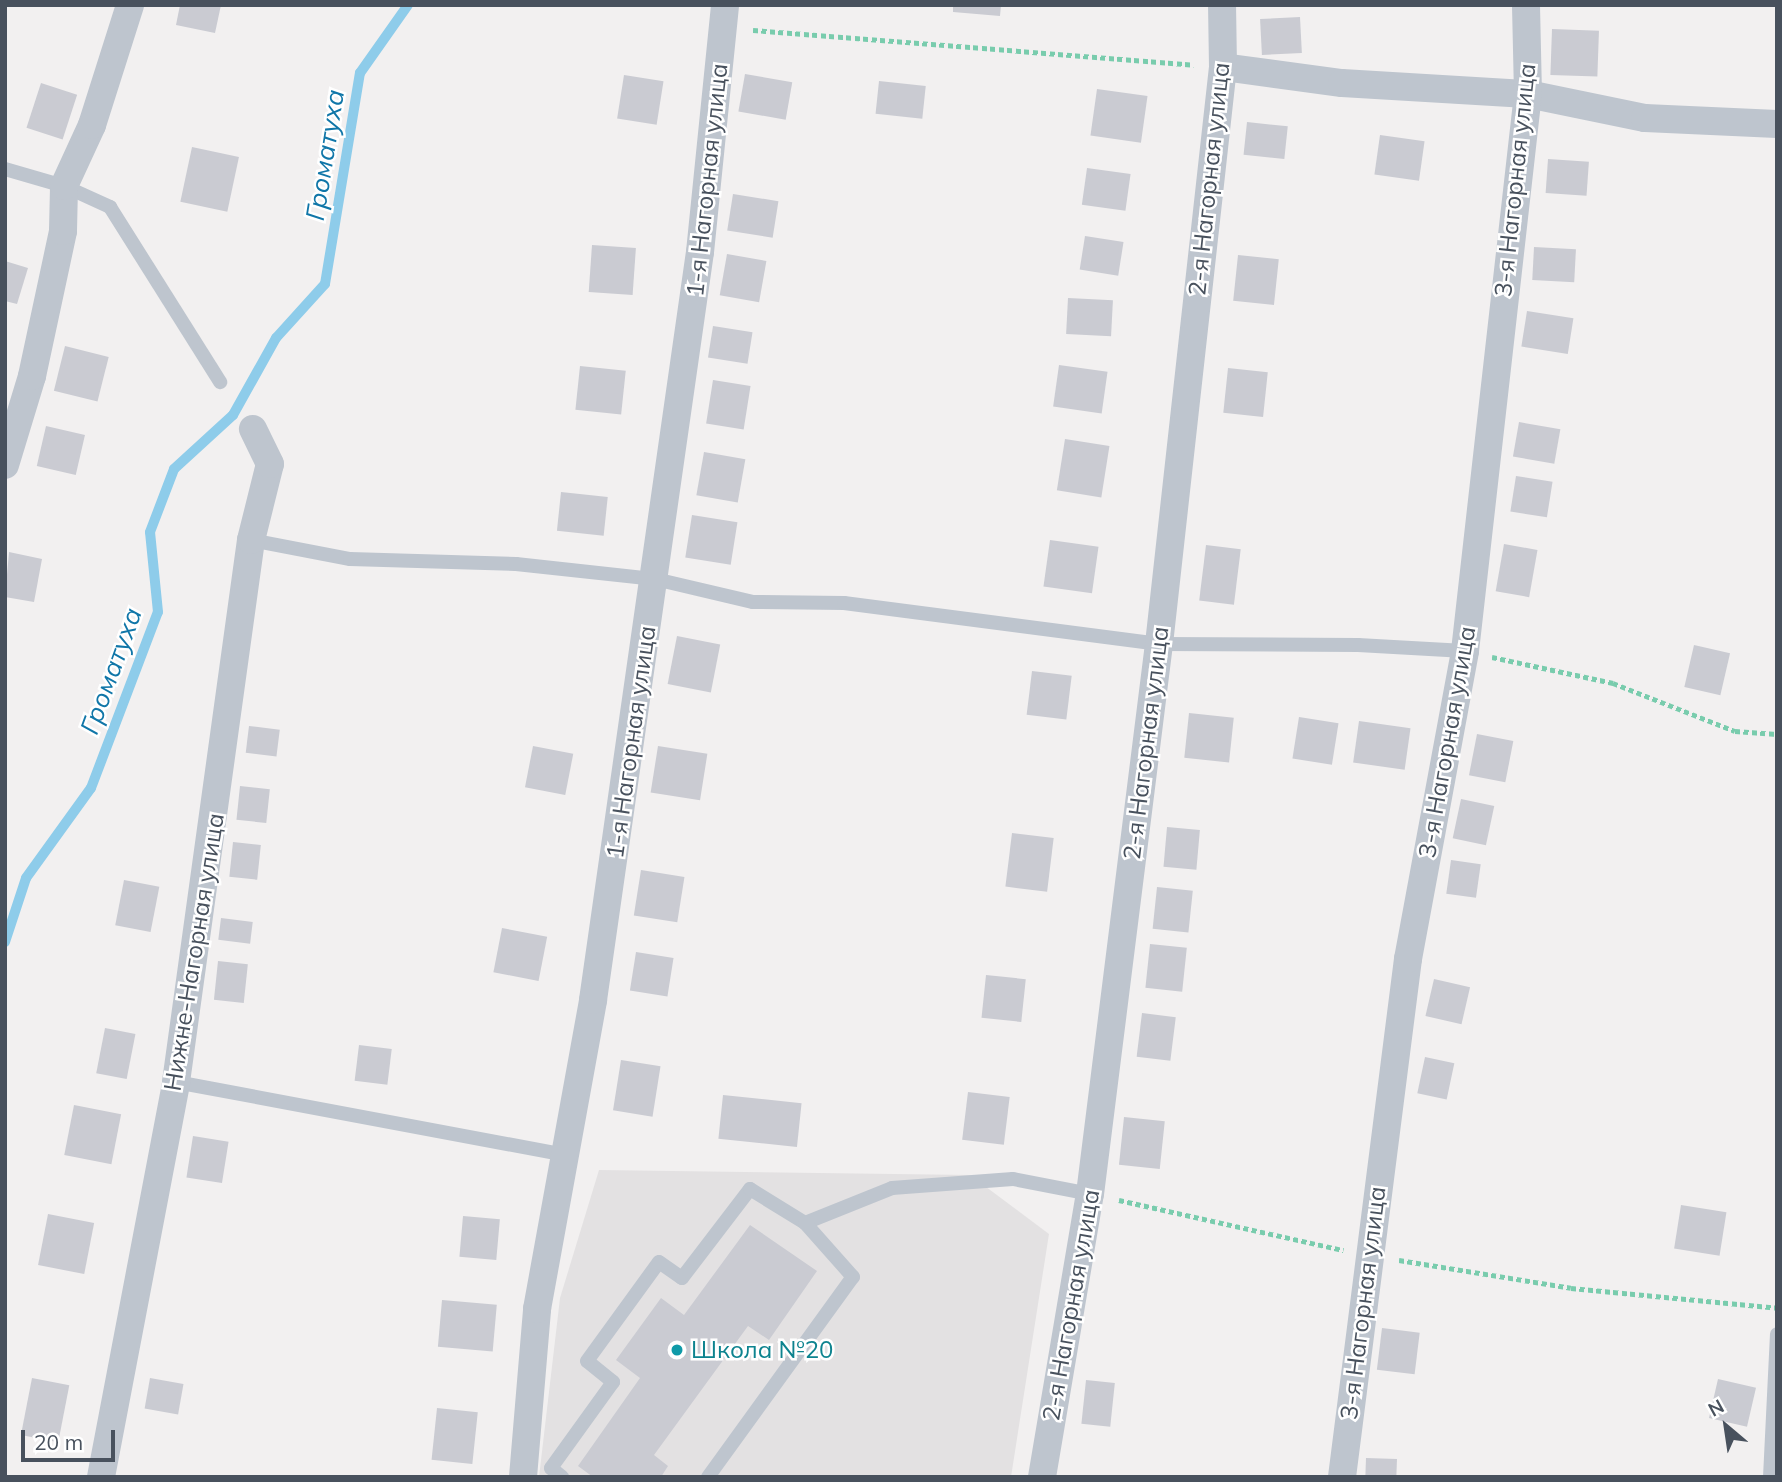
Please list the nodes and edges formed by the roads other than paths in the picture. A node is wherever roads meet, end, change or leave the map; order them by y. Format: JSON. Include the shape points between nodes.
{"nodes":[{"id":1,"x":130,"y":5,"type":"edge"},
{"id":2,"x":1222,"y":5,"type":"edge"},
{"id":3,"x":1526,"y":5,"type":"edge"},
{"id":4,"x":724,"y":17,"type":"edge"},
{"id":5,"x":1223,"y":67,"type":"junction"},
{"id":6,"x":1528,"y":94,"type":"junction"},
{"id":7,"x":1777,"y":124,"type":"edge"},
{"id":8,"x":5,"y":169,"type":"edge"},
{"id":9,"x":64,"y":186,"type":"junction"},
{"id":10,"x":220,"y":382,"type":"dead end"},
{"id":11,"x":253,"y":429,"type":"dead end"},
{"id":12,"x":5,"y":465,"type":"edge"},
{"id":13,"x":251,"y":540,"type":"junction"},
{"id":14,"x":655,"y":579,"type":"junction"},
{"id":15,"x":1159,"y":643,"type":"junction"},
{"id":16,"x":1465,"y":651,"type":"junction"},
{"id":17,"x":176,"y":1082,"type":"junction"},
{"id":18,"x":565,"y":1155,"type":"junction"},
{"id":19,"x":1090,"y":1194,"type":"junction"},
{"id":20,"x":806,"y":1223,"type":"junction"},
{"id":21,"x":1777,"y":1334,"type":"edge"},
{"id":22,"x":101,"y":1477,"type":"edge"},
{"id":23,"x":523,"y":1477,"type":"edge"},
{"id":24,"x":562,"y":1477,"type":"edge"},
{"id":25,"x":708,"y":1477,"type":"edge"},
{"id":26,"x":1042,"y":1477,"type":"edge"},
{"id":27,"x":1342,"y":1477,"type":"edge"},
{"id":28,"x":1770,"y":1477,"type":"edge"}],
"edges":[{"from":1,"to":9,"type":"street","via":[[92,125]]},
{"from":2,"to":5,"type":"street","name":"2-я Нагорная улица"},
{"from":3,"to":6,"type":"street","name":"3-я Нагорная улица"},
{"from":4,"to":14,"type":"street","name":"1-я Нагорная улица","via":[[700,251]]},
{"from":5,"to":6,"type":"street","via":[[1342,83]]},
{"from":5,"to":15,"type":"street","name":"2-я Нагорная улица"},
{"from":6,"to":7,"type":"street","via":[[1645,118]]},
{"from":6,"to":16,"type":"street","name":"3-я Нагорная улица"},
{"from":8,"to":9,"type":"lane"},
{"from":9,"to":10,"type":"lane","via":[[110,207]]},
{"from":9,"to":12,"type":"street","via":[[60,245],[32,376]]},
{"from":11,"to":13,"type":"street","name":"Нижне-Нагорная улица","via":[[270,464]]},
{"from":13,"to":14,"type":"lane","via":[[350,559],[516,564]]},
{"from":13,"to":17,"type":"street","name":"Нижне-Нагорная улица"},
{"from":14,"to":15,"type":"lane","via":[[753,602],[844,603]]},
{"from":14,"to":18,"type":"street","name":"1-я Нагорная улица","via":[[593,1000]]},
{"from":15,"to":16,"type":"lane"},
{"from":15,"to":19,"type":"street","name":"2-я Нагорная улица"},
{"from":16,"to":27,"type":"street","name":"3-я Нагорная улица","via":[[1408,959]]},
{"from":17,"to":18,"type":"lane"},
{"from":17,"to":22,"type":"street","name":"Нижне-Нагорная улица"},
{"from":18,"to":23,"type":"street","name":"1-я Нагорная улица","via":[[537,1309]]},
{"from":19,"to":20,"type":"lane","via":[[1013,1179],[891,1188]]},
{"from":19,"to":26,"type":"street","name":"2-я Нагорная улица"},
{"from":20,"to":24,"type":"lane","via":[[750,1189],[682,1278],[659,1262],[587,1361],[613,1382],[551,1468]]},
{"from":20,"to":25,"type":"lane","via":[[853,1277]]},
{"from":21,"to":28,"type":"lane"}]}
